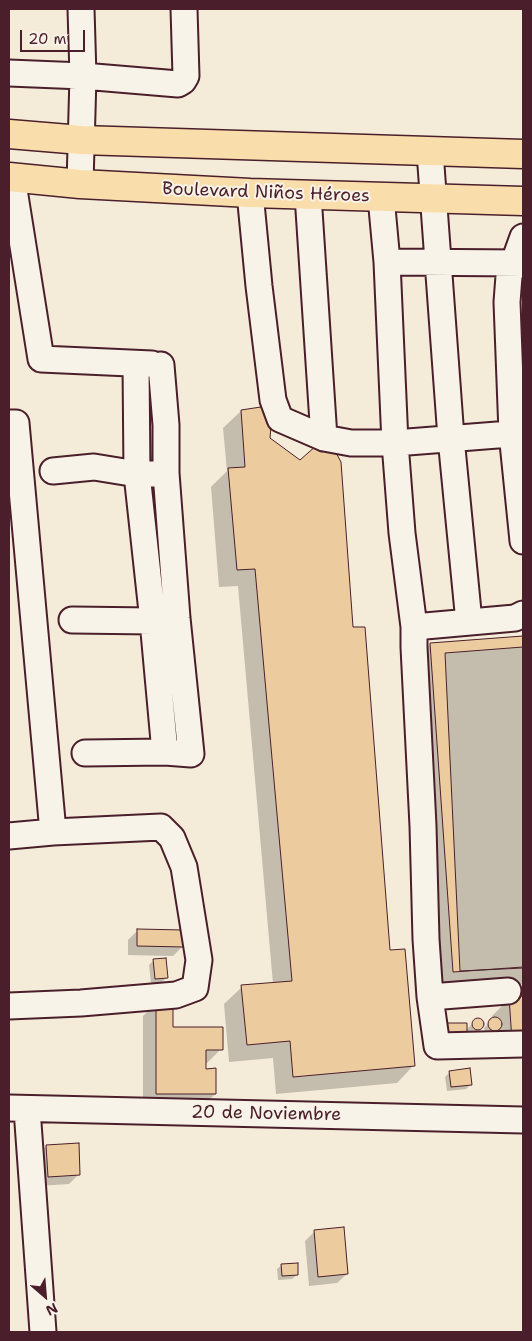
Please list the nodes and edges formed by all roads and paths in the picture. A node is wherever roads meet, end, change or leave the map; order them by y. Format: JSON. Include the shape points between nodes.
{"nodes":[{"id":1,"x":81,"y":9,"type":"edge"},
{"id":2,"x":184,"y":9,"type":"edge"},
{"id":3,"x":9,"y":72,"type":"edge"},
{"id":4,"x":83,"y":76,"type":"junction"},
{"id":5,"x":9,"y":134,"type":"edge"},
{"id":6,"x":81,"y":140,"type":"junction"},
{"id":7,"x":430,"y":152,"type":"junction"},
{"id":8,"x":523,"y":154,"type":"edge"},
{"id":9,"x":10,"y":177,"type":"edge"},
{"id":10,"x":80,"y":184,"type":"junction"},
{"id":11,"x":250,"y":194,"type":"junction"},
{"id":12,"x":308,"y":195,"type":"junction"},
{"id":13,"x":381,"y":197,"type":"junction"},
{"id":14,"x":432,"y":198,"type":"junction"},
{"id":15,"x":523,"y":201,"type":"edge"},
{"id":16,"x":523,"y":237,"type":"edge"},
{"id":17,"x":439,"y":261,"type":"junction"},
{"id":18,"x":387,"y":262,"type":"junction"},
{"id":19,"x":518,"y":263,"type":"edge"},
{"id":20,"x":136,"y":364,"type":"junction"},
{"id":21,"x":9,"y":423,"type":"edge"},
{"id":22,"x":518,"y":433,"type":"edge"},
{"id":23,"x":324,"y":438,"type":"junction"},
{"id":24,"x":451,"y":438,"type":"junction"},
{"id":25,"x":395,"y":442,"type":"junction"},
{"id":26,"x":53,"y":471,"type":"dead end"},
{"id":27,"x":137,"y":474,"type":"junction"},
{"id":28,"x":166,"y":474,"type":"junction"},
{"id":29,"x":523,"y":541,"type":"edge"},
{"id":30,"x":523,"y":614,"type":"edge"},
{"id":31,"x":165,"y":619,"type":"junction"},
{"id":32,"x":72,"y":620,"type":"dead end"},
{"id":33,"x":470,"y":622,"type":"junction"},
{"id":34,"x":414,"y":627,"type":"junction"},
{"id":35,"x":85,"y":753,"type":"dead end"},
{"id":36,"x":52,"y":832,"type":"junction"},
{"id":37,"x":9,"y":836,"type":"edge"},
{"id":38,"x":508,"y":991,"type":"dead end"},
{"id":39,"x":430,"y":997,"type":"junction"},
{"id":40,"x":9,"y":1006,"type":"edge"},
{"id":41,"x":523,"y":1044,"type":"edge"},
{"id":42,"x":18,"y":1108,"type":"edge"},
{"id":43,"x":523,"y":1120,"type":"edge"},
{"id":44,"x":43,"y":1332,"type":"edge"}],
"edges":[{"from":1,"to":4,"type":"street"},
{"from":2,"to":4,"type":"street","via":[[186,76],[183,81],[178,84]]},
{"from":3,"to":4,"type":"street"},
{"from":4,"to":6,"type":"street"},
{"from":5,"to":6,"type":"main road"},
{"from":6,"to":7,"type":"main road"},
{"from":6,"to":10,"type":"street"},
{"from":7,"to":8,"type":"main road"},
{"from":7,"to":14,"type":"street"},
{"from":9,"to":10,"type":"main road","name":"Boulevard Niños Héroes"},
{"from":9,"to":20,"type":"street","via":[[41,359]]},
{"from":10,"to":11,"type":"main road","name":"Boulevard Niños Héroes"},
{"from":11,"to":12,"type":"main road","name":"Boulevard Niños Héroes"},
{"from":11,"to":23,"type":"street","via":[[273,400],[280,419]]},
{"from":12,"to":13,"type":"main road","name":"Boulevard Niños Héroes"},
{"from":12,"to":23,"type":"street"},
{"from":13,"to":14,"type":"main road","name":"Boulevard Niños Héroes"},
{"from":13,"to":18,"type":"street"},
{"from":14,"to":15,"type":"main road","name":"Boulevard Niños Héroes"},
{"from":14,"to":17,"type":"street"},
{"from":16,"to":19,"type":"street"},
{"from":17,"to":18,"type":"street"},
{"from":17,"to":19,"type":"street"},
{"from":17,"to":24,"type":"street"},
{"from":18,"to":25,"type":"street"},
{"from":19,"to":22,"type":"street","via":[[509,276],[507,302]]},
{"from":20,"to":27,"type":"street"},
{"from":20,"to":28,"type":"street","via":[[168,365]]},
{"from":21,"to":36,"type":"street","via":[[16,423]]},
{"from":22,"to":24,"type":"street"},
{"from":22,"to":29,"type":"street"},
{"from":23,"to":25,"type":"street","via":[[351,443]]},
{"from":24,"to":25,"type":"street"},
{"from":24,"to":33,"type":"street"},
{"from":25,"to":34,"type":"street"},
{"from":26,"to":27,"type":"street","via":[[94,467]]},
{"from":27,"to":28,"type":"street"},
{"from":27,"to":31,"type":"street"},
{"from":28,"to":31,"type":"street"},
{"from":30,"to":33,"type":"street","via":[[515,618]]},
{"from":31,"to":32,"type":"street"},
{"from":31,"to":35,"type":"street","via":[[192,754]]},
{"from":33,"to":34,"type":"street"},
{"from":34,"to":39,"type":"street"},
{"from":36,"to":37,"type":"street"},
{"from":36,"to":40,"type":"street","via":[[161,827],[172,838],[184,866],[194,918],[199,960],[195,988],[176,995]]},
{"from":38,"to":39,"type":"street"},
{"from":39,"to":41,"type":"street","via":[[437,1046]]},
{"from":42,"to":43,"type":"street","name":"20 de Noviembre"},
{"from":42,"to":44,"type":"street"}]}
